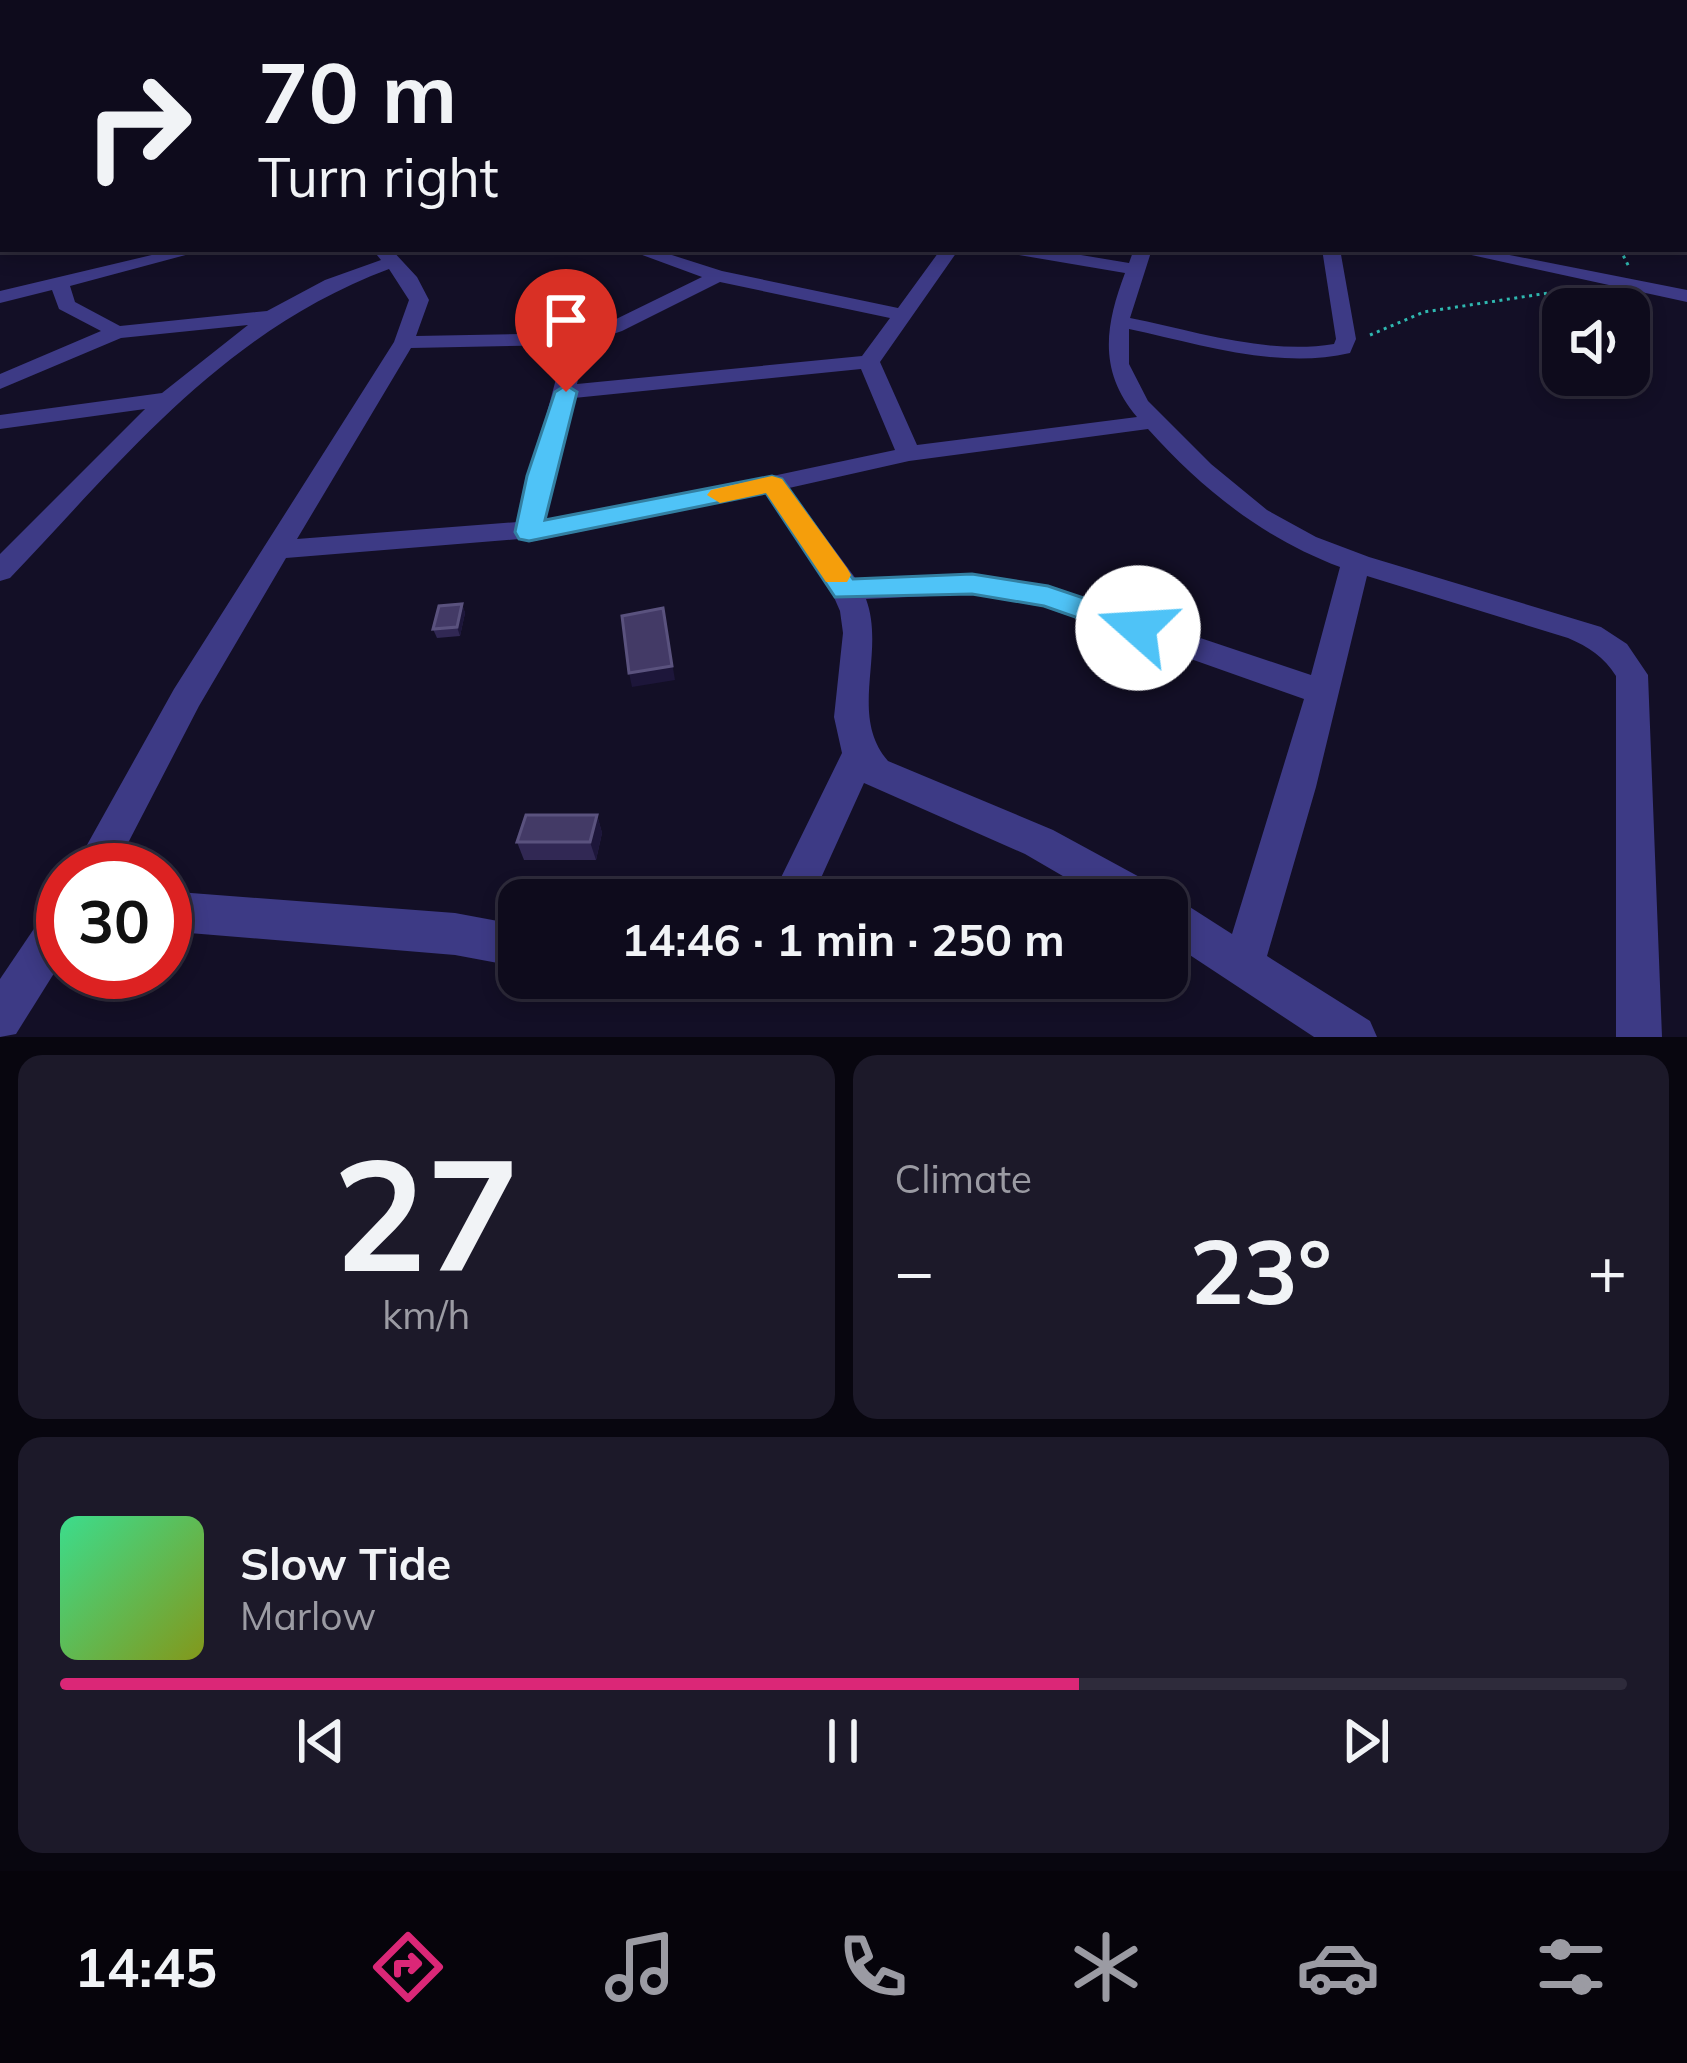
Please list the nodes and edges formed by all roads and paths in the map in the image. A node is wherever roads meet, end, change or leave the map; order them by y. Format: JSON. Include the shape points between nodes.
{"nodes":[{"id":1,"x":187,"y":252,"type":"edge"},
{"id":2,"x":644,"y":252,"type":"edge"},
{"id":3,"x":948,"y":252,"type":"edge"},
{"id":4,"x":1050,"y":252,"type":"edge"},
{"id":5,"x":1332,"y":252,"type":"edge"},
{"id":6,"x":1468,"y":252,"type":"edge"},
{"id":7,"x":386,"y":255,"type":"edge"},
{"id":8,"x":1139,"y":259,"type":"edge"},
{"id":9,"x":718,"y":276,"type":"junction"},
{"id":10,"x":59,"y":283,"type":"junction"},
{"id":11,"x":1542,"y":293,"type":"edge"},
{"id":12,"x":1687,"y":296,"type":"edge"},
{"id":13,"x":0,"y":297,"type":"edge"},
{"id":14,"x":903,"y":315,"type":"junction"},
{"id":15,"x":270,"y":317,"type":"junction"},
{"id":16,"x":1121,"y":322,"type":"junction"},
{"id":17,"x":117,"y":332,"type":"junction"},
{"id":18,"x":578,"y":339,"type":"junction"},
{"id":19,"x":1346,"y":339,"type":"junction"},
{"id":20,"x":404,"y":342,"type":"junction"},
{"id":21,"x":869,"y":362,"type":"junction"},
{"id":22,"x":0,"y":382,"type":"edge"},
{"id":23,"x":566,"y":392,"type":"junction"},
{"id":24,"x":169,"y":398,"type":"junction"},
{"id":25,"x":0,"y":422,"type":"edge"},
{"id":26,"x":1151,"y":422,"type":"junction"},
{"id":27,"x":909,"y":454,"type":"junction"},
{"id":28,"x":772,"y":484,"type":"junction"},
{"id":29,"x":529,"y":532,"type":"junction"},
{"id":30,"x":277,"y":550,"type":"junction"},
{"id":31,"x":1356,"y":562,"type":"junction"},
{"id":32,"x":1,"y":568,"type":"edge"},
{"id":33,"x":845,"y":590,"type":"junction"},
{"id":34,"x":1319,"y":691,"type":"junction"},
{"id":35,"x":858,"y":757,"type":"junction"},
{"id":36,"x":108,"y":843,"type":"edge"},
{"id":37,"x":800,"y":879,"type":"edge"},
{"id":38,"x":1105,"y":879,"type":"edge"},
{"id":39,"x":192,"y":913,"type":"edge"},
{"id":40,"x":1188,"y":930,"type":"edge"},
{"id":41,"x":498,"y":942,"type":"edge"},
{"id":42,"x":36,"y":963,"type":"edge"},
{"id":43,"x":1243,"y":965,"type":"junction"},
{"id":44,"x":0,"y":1018,"type":"edge"},
{"id":45,"x":1354,"y":1037,"type":"edge"},
{"id":46,"x":1639,"y":1037,"type":"edge"}],
"edges":[{"from":1,"to":10,"type":"street"},
{"from":2,"to":9,"type":"street"},
{"from":3,"to":14,"type":"street"},
{"from":4,"to":8,"type":"street"},
{"from":5,"to":19,"type":"street"},
{"from":6,"to":12,"type":"street"},
{"from":7,"to":15,"type":"street"},
{"from":7,"to":20,"type":"street","via":[[418,300]]},
{"from":8,"to":16,"type":"street"},
{"from":9,"to":14,"type":"street"},
{"from":9,"to":18,"type":"street"},
{"from":10,"to":13,"type":"street"},
{"from":10,"to":17,"type":"street","via":[[66,305]]},
{"from":11,"to":19,"type":"path","via":[[1468,302]]},
{"from":14,"to":21,"type":"street"},
{"from":15,"to":17,"type":"street"},
{"from":15,"to":24,"type":"street"},
{"from":16,"to":19,"type":"street","via":[[1314,353],[1342,349]]},
{"from":16,"to":26,"type":"street","via":[[1114,363]]},
{"from":17,"to":22,"type":"street"},
{"from":18,"to":20,"type":"street"},
{"from":18,"to":23,"type":"street"},
{"from":20,"to":30,"type":"street"},
{"from":21,"to":23,"type":"street"},
{"from":21,"to":27,"type":"street"},
{"from":23,"to":29,"type":"street"},
{"from":24,"to":25,"type":"street"},
{"from":24,"to":32,"type":"street"},
{"from":26,"to":27,"type":"street"},
{"from":26,"to":31,"type":"street","via":[[1248,512]]},
{"from":27,"to":28,"type":"street"},
{"from":28,"to":29,"type":"street"},
{"from":28,"to":33,"type":"street"},
{"from":29,"to":30,"type":"street"},
{"from":30,"to":36,"type":"street"},
{"from":31,"to":34,"type":"street"},
{"from":31,"to":46,"type":"street","via":[[1607,643],[1632,675]]},
{"from":33,"to":34,"type":"street","via":[[972,584],[1048,597]]},
{"from":33,"to":35,"type":"street","via":[[859,642],[849,735]]},
{"from":34,"to":43,"type":"street"},
{"from":35,"to":37,"type":"street"},
{"from":35,"to":38,"type":"street"},
{"from":39,"to":41,"type":"street"},
{"from":40,"to":43,"type":"street"},
{"from":42,"to":44,"type":"street"},
{"from":43,"to":45,"type":"street"}]}
